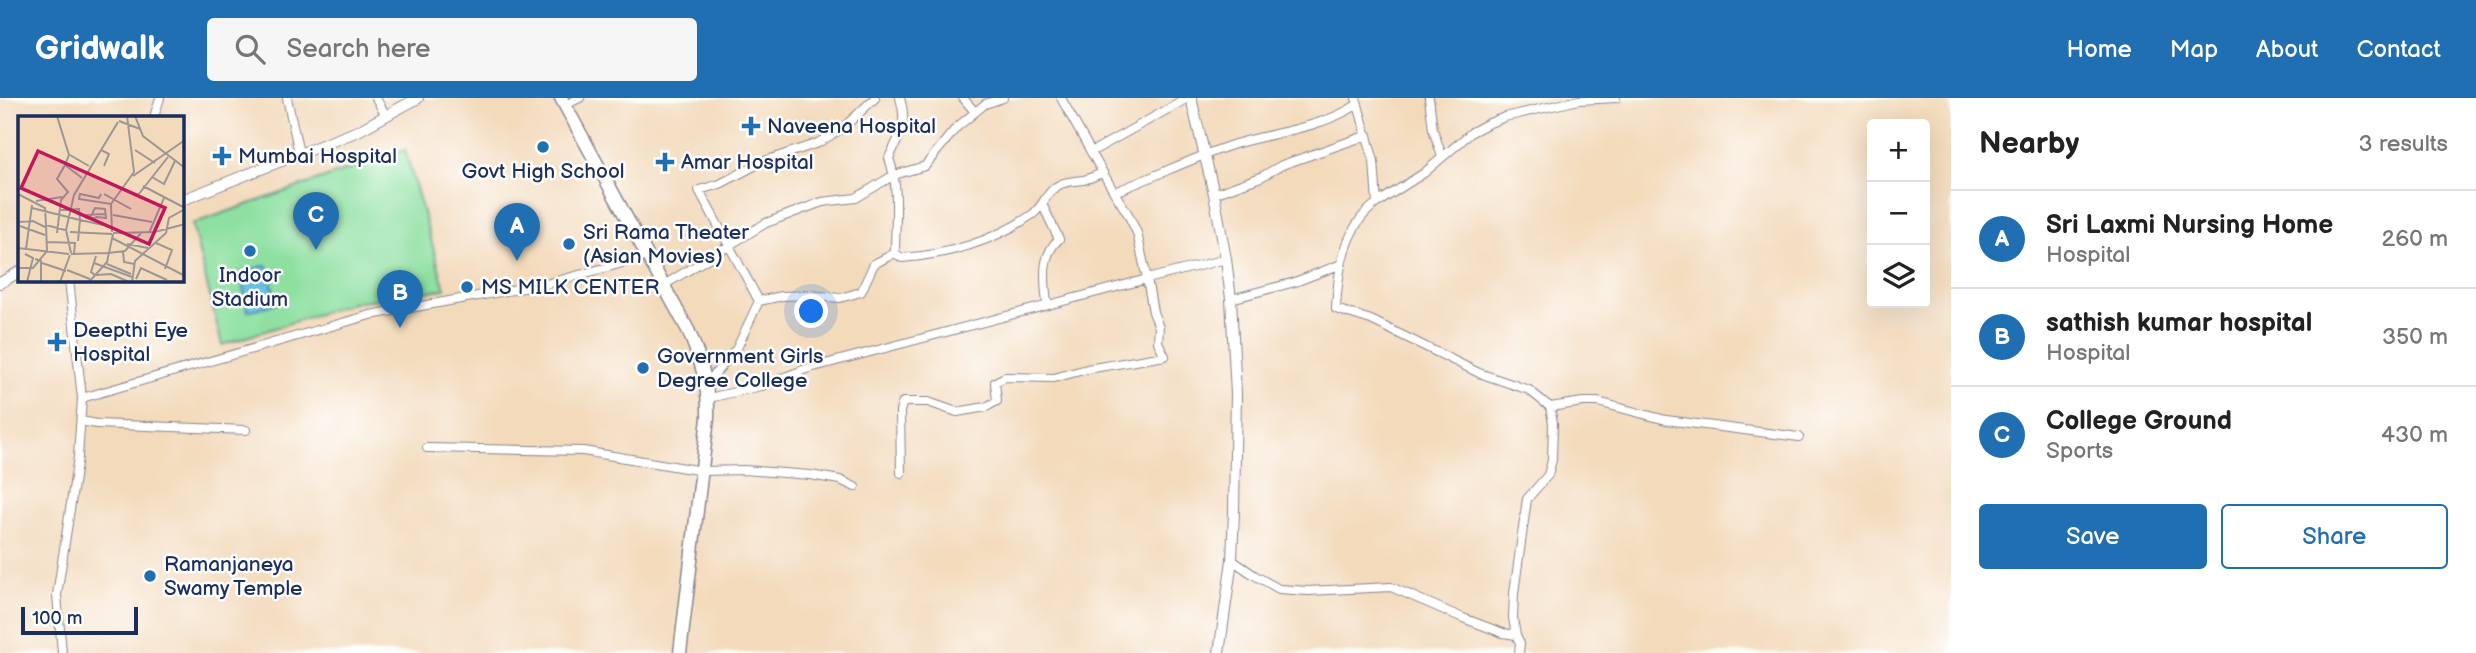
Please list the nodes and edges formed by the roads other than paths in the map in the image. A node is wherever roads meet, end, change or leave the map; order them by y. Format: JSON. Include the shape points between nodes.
{"nodes":[{"id":1,"x":160,"y":98,"type":"edge"},
{"id":2,"x":287,"y":98,"type":"edge"},
{"id":3,"x":376,"y":98,"type":"edge"},
{"id":4,"x":418,"y":98,"type":"edge"},
{"id":5,"x":580,"y":98,"type":"edge"},
{"id":6,"x":876,"y":98,"type":"edge"},
{"id":7,"x":900,"y":98,"type":"edge"},
{"id":8,"x":963,"y":98,"type":"edge"},
{"id":9,"x":1003,"y":98,"type":"edge"},
{"id":10,"x":1061,"y":98,"type":"edge"},
{"id":11,"x":1189,"y":98,"type":"edge"},
{"id":12,"x":1429,"y":98,"type":"edge"},
{"id":13,"x":1616,"y":98,"type":"edge"},
{"id":14,"x":1357,"y":101,"type":"edge"},
{"id":15,"x":563,"y":102,"type":"edge"},
{"id":16,"x":975,"y":112,"type":"junction"},
{"id":17,"x":154,"y":116,"type":"edge"},
{"id":18,"x":386,"y":116,"type":"junction"},
{"id":19,"x":1368,"y":135,"type":"junction"},
{"id":20,"x":1091,"y":152,"type":"junction"},
{"id":21,"x":299,"y":153,"type":"junction"},
{"id":22,"x":1205,"y":155,"type":"junction"},
{"id":23,"x":1442,"y":157,"type":"junction"},
{"id":24,"x":1103,"y":173,"type":"junction"},
{"id":25,"x":894,"y":175,"type":"junction"},
{"id":26,"x":1114,"y":192,"type":"junction"},
{"id":27,"x":1214,"y":194,"type":"junction"},
{"id":28,"x":184,"y":199,"type":"edge"},
{"id":29,"x":1377,"y":203,"type":"junction"},
{"id":30,"x":1043,"y":206,"type":"junction"},
{"id":31,"x":729,"y":244,"type":"junction"},
{"id":32,"x":895,"y":253,"type":"junction"},
{"id":33,"x":648,"y":256,"type":"junction"},
{"id":34,"x":1226,"y":259,"type":"junction"},
{"id":35,"x":1339,"y":265,"type":"junction"},
{"id":36,"x":18,"y":273,"type":"edge"},
{"id":37,"x":1147,"y":279,"type":"junction"},
{"id":38,"x":0,"y":282,"type":"edge"},
{"id":39,"x":69,"y":282,"type":"edge"},
{"id":40,"x":664,"y":285,"type":"junction"},
{"id":41,"x":1231,"y":299,"type":"junction"},
{"id":42,"x":760,"y":301,"type":"junction"},
{"id":43,"x":1047,"y":304,"type":"junction"},
{"id":44,"x":707,"y":383,"type":"junction"},
{"id":45,"x":82,"y":398,"type":"junction"},
{"id":46,"x":709,"y":398,"type":"junction"},
{"id":47,"x":1550,"y":407,"type":"junction"},
{"id":48,"x":81,"y":421,"type":"junction"},
{"id":49,"x":246,"y":430,"type":"dead end"},
{"id":50,"x":1800,"y":438,"type":"dead end"},
{"id":51,"x":427,"y":448,"type":"dead end"},
{"id":52,"x":702,"y":471,"type":"junction"},
{"id":53,"x":901,"y":473,"type":"dead end"},
{"id":54,"x":855,"y":487,"type":"dead end"},
{"id":55,"x":1232,"y":560,"type":"junction"},
{"id":56,"x":1516,"y":635,"type":"junction"},
{"id":57,"x":62,"y":653,"type":"edge"},
{"id":58,"x":680,"y":653,"type":"edge"},
{"id":59,"x":1219,"y":653,"type":"edge"},
{"id":60,"x":1519,"y":653,"type":"edge"}],
"edges":[{"from":1,"to":17,"type":"street"},
{"from":2,"to":21,"type":"street"},
{"from":3,"to":18,"type":"street"},
{"from":4,"to":18,"type":"main road"},
{"from":5,"to":15,"type":"street"},
{"from":6,"to":31,"type":"street","via":[[818,143],[699,190]]},
{"from":7,"to":25,"type":"street","via":[[904,130],[889,158]]},
{"from":8,"to":16,"type":"street"},
{"from":9,"to":16,"type":"street"},
{"from":10,"to":20,"type":"street"},
{"from":11,"to":20,"type":"street"},
{"from":11,"to":22,"type":"main road"},
{"from":12,"to":23,"type":"street"},
{"from":13,"to":23,"type":"street","via":[[1579,100],[1505,117],[1472,132]]},
{"from":14,"to":19,"type":"street"},
{"from":14,"to":22,"type":"street","via":[[1345,113]]},
{"from":15,"to":33,"type":"highway"},
{"from":16,"to":25,"type":"street","via":[[925,166]]},
{"from":18,"to":21,"type":"main road"},
{"from":19,"to":27,"type":"street","via":[[1282,164]]},
{"from":19,"to":29,"type":"street"},
{"from":20,"to":24,"type":"street"},
{"from":21,"to":28,"type":"main road"},
{"from":22,"to":26,"type":"street"},
{"from":22,"to":27,"type":"main road"},
{"from":23,"to":29,"type":"street"},
{"from":24,"to":26,"type":"street"},
{"from":24,"to":30,"type":"street","via":[[1063,183],[1051,190]]},
{"from":25,"to":31,"type":"street","via":[[856,198],[822,202],[766,223]]},
{"from":25,"to":32,"type":"street","via":[[898,199]]},
{"from":26,"to":37,"type":"street","via":[[1137,233]]},
{"from":27,"to":34,"type":"main road"},
{"from":29,"to":35,"type":"street","via":[[1357,226]]},
{"from":30,"to":32,"type":"street","via":[[978,242],[922,257],[902,258]]},
{"from":30,"to":43,"type":"street","via":[[1059,239],[1048,248]]},
{"from":31,"to":40,"type":"street"},
{"from":31,"to":42,"type":"street"},
{"from":32,"to":42,"type":"street","via":[[874,264],[861,292],[840,298],[808,295]]},
{"from":33,"to":40,"type":"highway"},
{"from":33,"to":45,"type":"street","via":[[546,284],[370,315]]},
{"from":34,"to":37,"type":"street"},
{"from":34,"to":41,"type":"main road"},
{"from":35,"to":41,"type":"street"},
{"from":35,"to":47,"type":"street","via":[[1336,309],[1371,320],[1479,373],[1529,390]]},
{"from":36,"to":38,"type":"main road"},
{"from":37,"to":43,"type":"street"},
{"from":37,"to":53,"type":"street","via":[[1159,327],[1158,342],[1165,356],[1054,378],[1005,377],[995,382],[997,401],[986,407],[957,412],[928,402],[903,402]]},
{"from":39,"to":45,"type":"street"},
{"from":40,"to":44,"type":"highway","via":[[699,354]]},
{"from":41,"to":55,"type":"main road","via":[[1236,394]]},
{"from":42,"to":44,"type":"street","via":[[737,348]]},
{"from":43,"to":46,"type":"street"},
{"from":44,"to":46,"type":"highway"},
{"from":45,"to":48,"type":"street"},
{"from":46,"to":52,"type":"highway"},
{"from":47,"to":50,"type":"street","via":[[1598,402],[1665,420]]},
{"from":47,"to":56,"type":"street","via":[[1552,460],[1549,474],[1527,499],[1514,593]]},
{"from":48,"to":49,"type":"street"},
{"from":48,"to":57,"type":"street","via":[[57,595]]},
{"from":51,"to":52,"type":"street","via":[[583,451]]},
{"from":52,"to":54,"type":"street","via":[[810,475]]},
{"from":52,"to":58,"type":"highway"},
{"from":55,"to":56,"type":"street","via":[[1279,589],[1391,587]]},
{"from":55,"to":59,"type":"main road"},
{"from":56,"to":60,"type":"street"}]}
